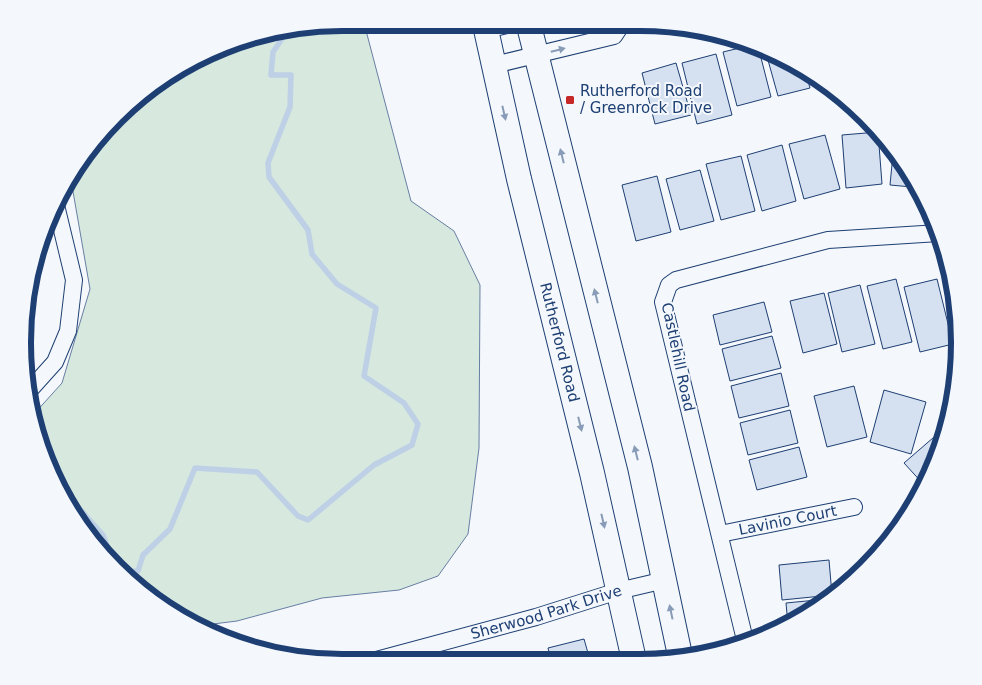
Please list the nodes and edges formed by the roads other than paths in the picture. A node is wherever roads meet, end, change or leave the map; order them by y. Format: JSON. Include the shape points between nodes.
{"nodes":[{"id":1,"x":492,"y":31,"type":"edge"},
{"id":2,"x":530,"y":31,"type":"edge"},
{"id":3,"x":617,"y":31,"type":"edge"},
{"id":4,"x":536,"y":55,"type":"junction"},
{"id":5,"x":494,"y":65,"type":"junction"},
{"id":6,"x":58,"y":215,"type":"edge"},
{"id":7,"x":931,"y":234,"type":"edge"},
{"id":8,"x":34,"y":385,"type":"edge"},
{"id":9,"x":854,"y":507,"type":"dead end"},
{"id":10,"x":720,"y":534,"type":"junction"},
{"id":11,"x":665,"y":580,"type":"junction"},
{"id":12,"x":618,"y":591,"type":"junction"},
{"id":13,"x":744,"y":636,"type":"edge"},
{"id":14,"x":679,"y":651,"type":"edge"},
{"id":15,"x":399,"y":654,"type":"edge"},
{"id":16,"x":633,"y":654,"type":"edge"}],
"edges":[{"from":1,"to":5,"type":"main road","name":"Rutherford Road"},
{"from":2,"to":4,"type":"main road"},
{"from":4,"to":3,"type":"street","one_way":true,"via":[[614,36]]},
{"from":4,"to":5,"type":"street"},
{"from":11,"to":4,"type":"main road","one_way":true,"via":[[640,467]]},
{"from":5,"to":12,"type":"main road","name":"Rutherford Road","one_way":true},
{"from":6,"to":8,"type":"street","via":[[74,280],[68,332],[55,362]]},
{"from":7,"to":10,"type":"street","name":"Castlehill Road","via":[[828,240],[676,280],[670,285],[663,302]]},
{"from":9,"to":10,"type":"street","name":"Lavinio Court"},
{"from":10,"to":13,"type":"street","name":"Castlehill Road"},
{"from":11,"to":12,"type":"street","name":"Sherwood Park Drive"},
{"from":14,"to":11,"type":"main road","one_way":true},
{"from":12,"to":15,"type":"street","name":"Sherwood Park Drive"},
{"from":12,"to":16,"type":"main road","name":"Rutherford Road"}]}
